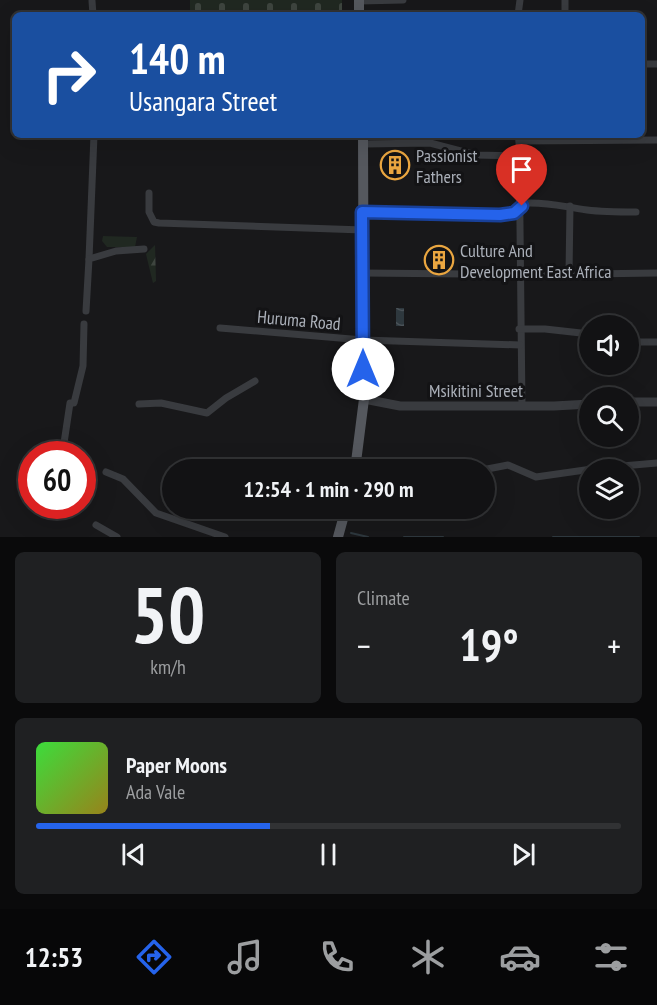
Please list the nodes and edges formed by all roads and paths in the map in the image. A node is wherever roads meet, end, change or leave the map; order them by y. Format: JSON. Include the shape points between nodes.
{"nodes":[{"id":1,"x":403,"y":0,"type":"edge"},
{"id":2,"x":359,"y":1,"type":"edge"},
{"id":3,"x":94,"y":138,"type":"edge"},
{"id":4,"x":519,"y":138,"type":"edge"},
{"id":5,"x":363,"y":139,"type":"edge"},
{"id":6,"x":657,"y":140,"type":"edge"},
{"id":7,"x":520,"y":156,"type":"junction"},
{"id":8,"x":149,"y":193,"type":"dead end"},
{"id":9,"x":522,"y":206,"type":"junction"},
{"id":10,"x":570,"y":206,"type":"junction"},
{"id":11,"x":362,"y":212,"type":"junction"},
{"id":12,"x":636,"y":212,"type":"dead end"},
{"id":13,"x":363,"y":230,"type":"junction"},
{"id":14,"x":144,"y":249,"type":"dead end"},
{"id":15,"x":89,"y":259,"type":"junction"},
{"id":16,"x":363,"y":273,"type":"junction"},
{"id":17,"x":657,"y":273,"type":"edge"},
{"id":18,"x":466,"y":274,"type":"dead end"},
{"id":19,"x":569,"y":274,"type":"junction"},
{"id":20,"x":519,"y":275,"type":"junction"},
{"id":21,"x":86,"y":311,"type":"dead end"},
{"id":22,"x":84,"y":324,"type":"dead end"},
{"id":23,"x":220,"y":328,"type":"dead end"},
{"id":24,"x":519,"y":329,"type":"junction"},
{"id":25,"x":579,"y":333,"type":"edge"},
{"id":26,"x":363,"y":340,"type":"junction"},
{"id":27,"x":639,"y":342,"type":"edge"},
{"id":28,"x":657,"y":342,"type":"edge"},
{"id":29,"x":520,"y":345,"type":"junction"},
{"id":30,"x":255,"y":381,"type":"dead end"},
{"id":31,"x":364,"y":399,"type":"junction"},
{"id":32,"x":639,"y":402,"type":"edge"},
{"id":33,"x":657,"y":402,"type":"edge"},
{"id":34,"x":139,"y":404,"type":"dead end"},
{"id":35,"x":579,"y":404,"type":"edge"},
{"id":36,"x":522,"y":406,"type":"junction"},
{"id":37,"x":64,"y":441,"type":"edge"},
{"id":38,"x":356,"y":459,"type":"edge"},
{"id":39,"x":657,"y":463,"type":"edge"},
{"id":40,"x":495,"y":468,"type":"edge"},
{"id":41,"x":106,"y":472,"type":"dead end"},
{"id":42,"x":343,"y":519,"type":"edge"},
{"id":43,"x":96,"y":525,"type":"dead end"},
{"id":44,"x":117,"y":537,"type":"edge"},
{"id":45,"x":225,"y":537,"type":"edge"},
{"id":46,"x":338,"y":537,"type":"edge"}],
"edges":[{"from":1,"to":2,"type":"street"},
{"from":3,"to":15,"type":"street"},
{"from":4,"to":6,"type":"street"},
{"from":4,"to":7,"type":"street"},
{"from":5,"to":7,"type":"street","via":[[430,143],[476,154]]},
{"from":5,"to":11,"type":"main road"},
{"from":7,"to":9,"type":"street"},
{"from":8,"to":13,"type":"street","via":[[151,218],[159,223]]},
{"from":9,"to":10,"type":"street","via":[[543,202]]},
{"from":9,"to":11,"type":"street","via":[[514,213],[500,215]]},
{"from":9,"to":20,"type":"street"},
{"from":10,"to":12,"type":"street"},
{"from":10,"to":19,"type":"street"},
{"from":11,"to":13,"type":"main road"},
{"from":13,"to":16,"type":"main road"},
{"from":14,"to":15,"type":"street","via":[[116,251]]},
{"from":15,"to":21,"type":"street"},
{"from":16,"to":18,"type":"street"},
{"from":16,"to":26,"type":"main road"},
{"from":17,"to":19,"type":"street"},
{"from":19,"to":20,"type":"street"},
{"from":20,"to":24,"type":"street"},
{"from":22,"to":37,"type":"street","via":[[82,366],[74,403],[70,403]]},
{"from":23,"to":26,"type":"street","name":"Huruma Road"},
{"from":24,"to":25,"type":"street"},
{"from":24,"to":29,"type":"street"},
{"from":26,"to":29,"type":"street","name":"Huruma Road"},
{"from":26,"to":31,"type":"main road"},
{"from":27,"to":28,"type":"street"},
{"from":29,"to":36,"type":"street"},
{"from":30,"to":34,"type":"street","via":[[207,413],[161,403]]},
{"from":31,"to":36,"type":"street","name":"Msikitini Street","via":[[400,406]]},
{"from":31,"to":38,"type":"main road"},
{"from":32,"to":33,"type":"street"},
{"from":35,"to":36,"type":"street","name":"Msikitini Street"},
{"from":39,"to":40,"type":"street","via":[[536,477],[508,465]]},
{"from":41,"to":45,"type":"street","via":[[123,479],[156,513]]},
{"from":42,"to":46,"type":"main road"},
{"from":43,"to":44,"type":"street"}]}
